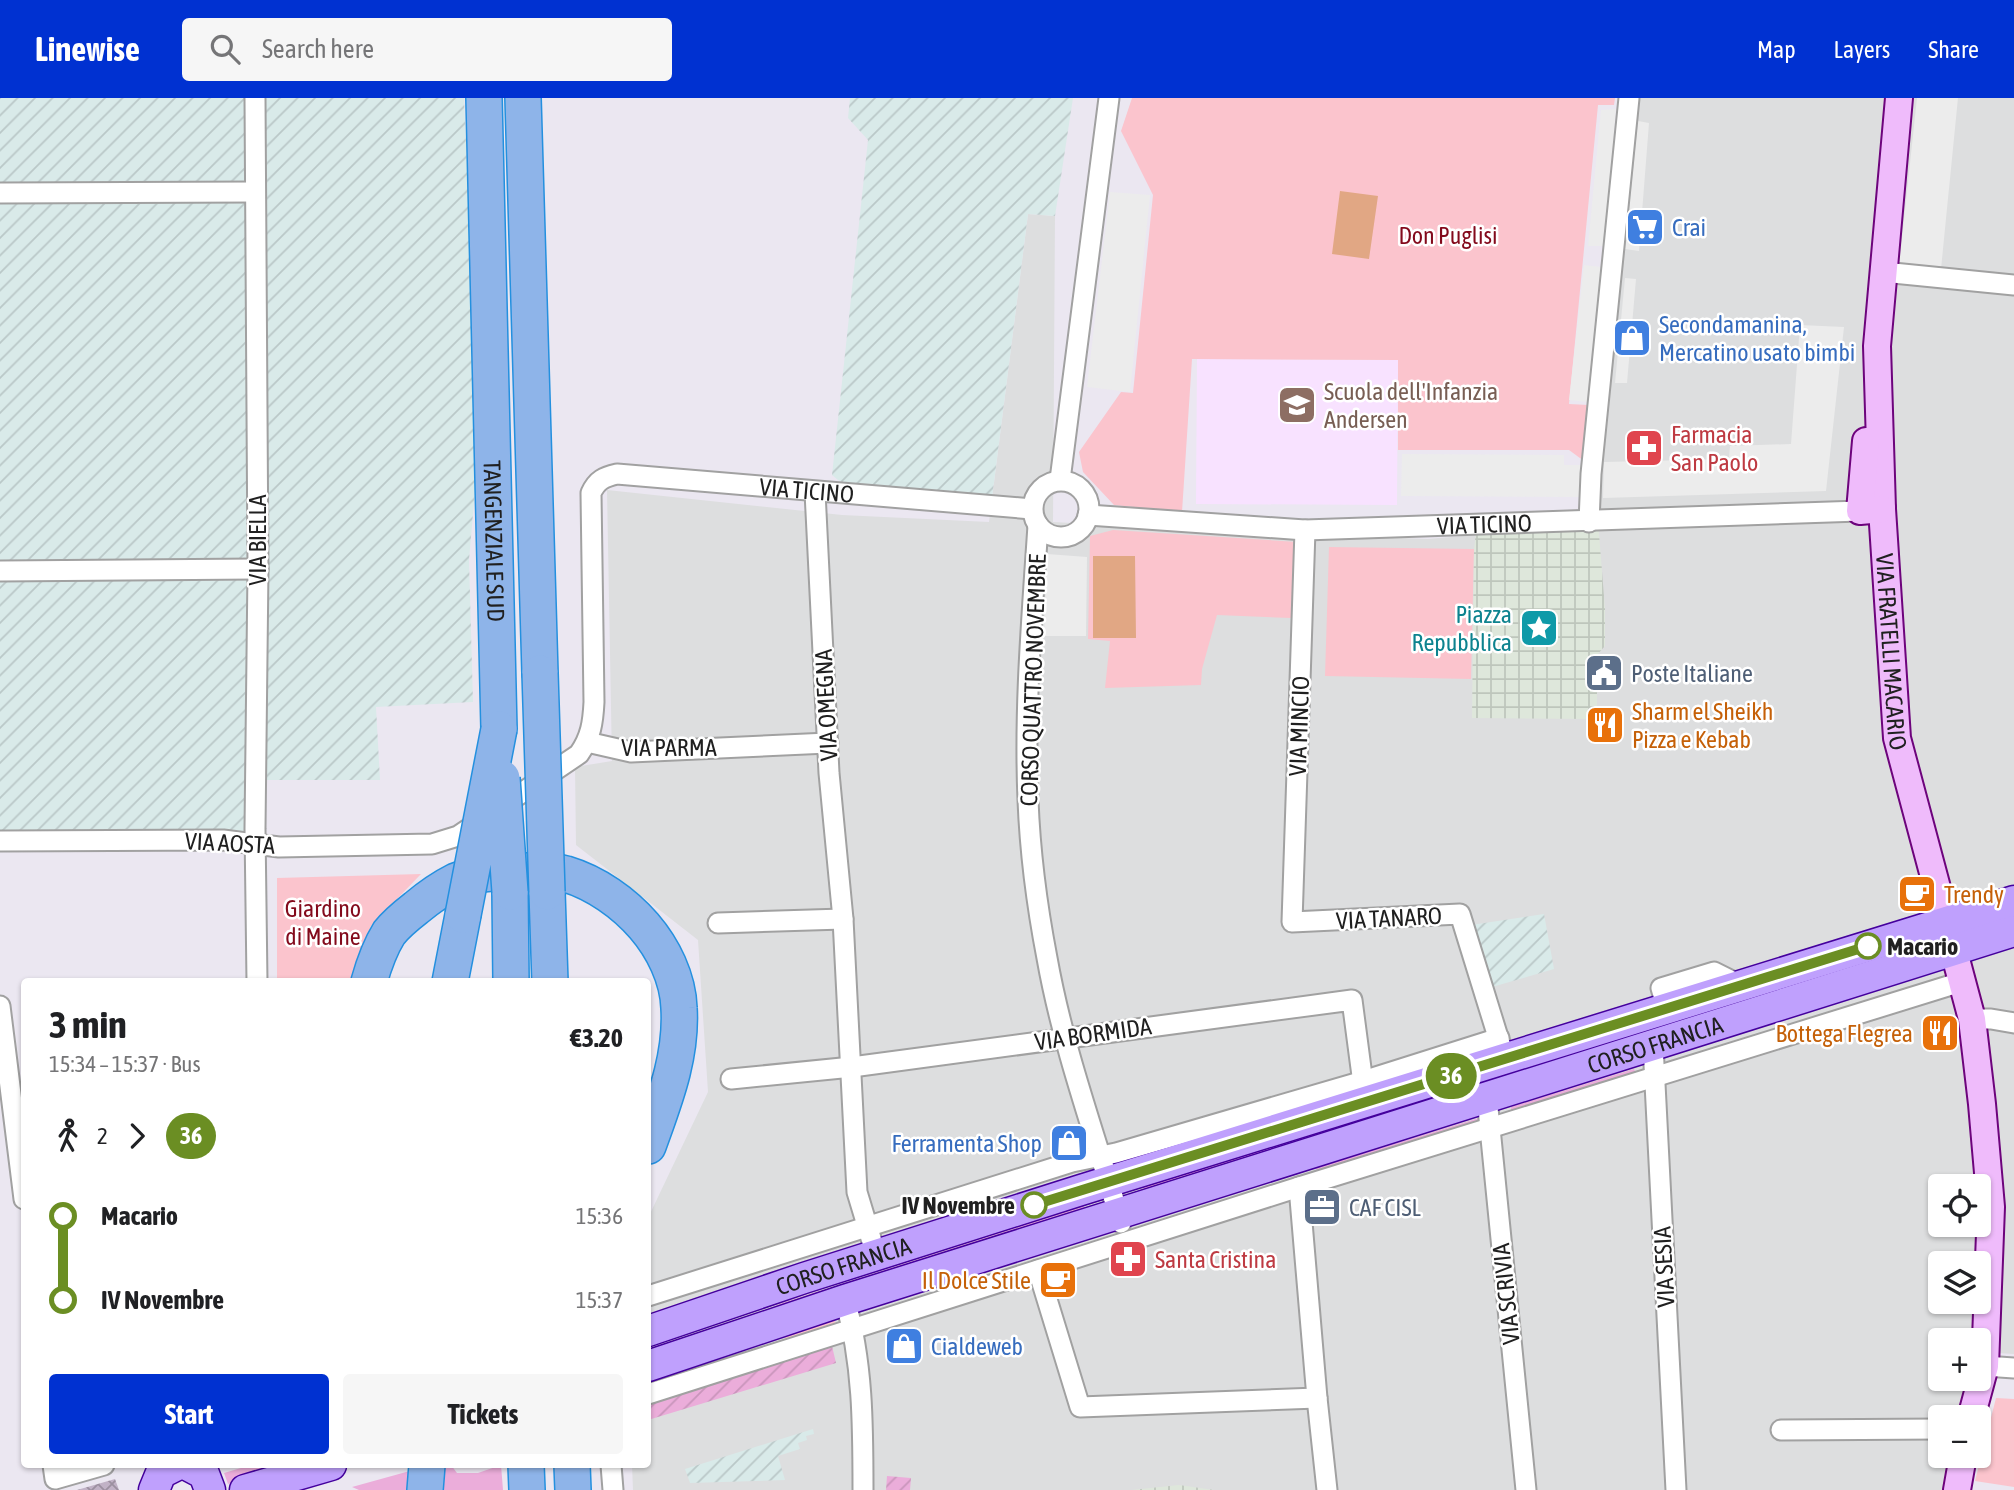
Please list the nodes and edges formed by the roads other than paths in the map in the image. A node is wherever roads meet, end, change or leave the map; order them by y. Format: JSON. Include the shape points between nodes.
{"nodes":[{"id":1,"x":254,"y":98,"type":"edge"},
{"id":2,"x":484,"y":98,"type":"edge"},
{"id":3,"x":523,"y":98,"type":"edge"},
{"id":4,"x":1108,"y":98,"type":"edge"},
{"id":5,"x":1629,"y":98,"type":"edge"},
{"id":6,"x":1899,"y":98,"type":"edge"},
{"id":7,"x":256,"y":192,"type":"junction"},
{"id":8,"x":0,"y":193,"type":"edge"},
{"id":9,"x":1883,"y":272,"type":"junction"},
{"id":10,"x":2014,"y":285,"type":"edge"},
{"id":11,"x":1060,"y":480,"type":"junction"},
{"id":12,"x":815,"y":492,"type":"junction"},
{"id":13,"x":1871,"y":510,"type":"junction"},
{"id":14,"x":1088,"y":515,"type":"junction"},
{"id":15,"x":1035,"y":517,"type":"junction"},
{"id":16,"x":1589,"y":522,"type":"junction"},
{"id":17,"x":1305,"y":530,"type":"junction"},
{"id":18,"x":258,"y":569,"type":"junction"},
{"id":19,"x":0,"y":571,"type":"edge"},
{"id":20,"x":499,"y":729,"type":"junction"},
{"id":21,"x":587,"y":742,"type":"junction"},
{"id":22,"x":828,"y":743,"type":"junction"},
{"id":23,"x":458,"y":836,"type":"joint"},
{"id":24,"x":0,"y":841,"type":"edge"},
{"id":25,"x":255,"y":844,"type":"junction"},
{"id":26,"x":2014,"y":901,"type":"edge"},
{"id":27,"x":842,"y":919,"type":"junction"},
{"id":28,"x":1292,"y":922,"type":"joint"},
{"id":29,"x":718,"y":923,"type":"dead end"},
{"id":30,"x":2014,"y":931,"type":"edge"},
{"id":31,"x":1949,"y":936,"type":"junction"},
{"id":32,"x":257,"y":978,"type":"edge"},
{"id":33,"x":370,"y":978,"type":"edge"},
{"id":34,"x":451,"y":978,"type":"edge"},
{"id":35,"x":511,"y":978,"type":"edge"},
{"id":36,"x":550,"y":978,"type":"edge"},
{"id":37,"x":1961,"y":982,"type":"junction"},
{"id":38,"x":0,"y":1006,"type":"edge"},
{"id":39,"x":1972,"y":1019,"type":"junction"},
{"id":40,"x":2014,"y":1023,"type":"edge"},
{"id":41,"x":1066,"y":1038,"type":"junction"},
{"id":42,"x":1653,"y":1045,"type":"junction"},
{"id":43,"x":1502,"y":1049,"type":"junction"},
{"id":44,"x":852,"y":1067,"type":"junction"},
{"id":45,"x":731,"y":1079,"type":"dead end"},
{"id":46,"x":1653,"y":1079,"type":"junction"},
{"id":47,"x":1364,"y":1092,"type":"junction"},
{"id":48,"x":1487,"y":1098,"type":"junction"},
{"id":49,"x":12,"y":1113,"type":"edge"},
{"id":50,"x":1489,"y":1128,"type":"junction"},
{"id":51,"x":651,"y":1138,"type":"edge"},
{"id":52,"x":1105,"y":1169,"type":"junction"},
{"id":53,"x":1300,"y":1177,"type":"junction"},
{"id":54,"x":21,"y":1178,"type":"edge"},
{"id":55,"x":1119,"y":1213,"type":"junction"},
{"id":56,"x":871,"y":1241,"type":"junction"},
{"id":57,"x":1127,"y":1242,"type":"junction"},
{"id":58,"x":735,"y":1269,"type":"junction"},
{"id":59,"x":1038,"y":1270,"type":"junction"},
{"id":60,"x":651,"y":1295,"type":"edge"},
{"id":61,"x":744,"y":1299,"type":"junction"},
{"id":62,"x":845,"y":1300,"type":"junction"},
{"id":63,"x":1986,"y":1328,"type":"edge"},
{"id":64,"x":651,"y":1330,"type":"edge"},
{"id":65,"x":854,"y":1330,"type":"junction"},
{"id":66,"x":651,"y":1365,"type":"edge"},
{"id":67,"x":1991,"y":1366,"type":"edge"},
{"id":68,"x":2014,"y":1368,"type":"edge"},
{"id":69,"x":651,"y":1393,"type":"edge"},
{"id":70,"x":1317,"y":1398,"type":"junction"},
{"id":71,"x":1928,"y":1429,"type":"edge"},
{"id":72,"x":1781,"y":1430,"type":"dead end"},
{"id":73,"x":83,"y":1468,"type":"edge"},
{"id":74,"x":321,"y":1468,"type":"edge"},
{"id":75,"x":427,"y":1468,"type":"edge"},
{"id":76,"x":611,"y":1468,"type":"edge"},
{"id":77,"x":1962,"y":1468,"type":"edge"},
{"id":78,"x":54,"y":1472,"type":"edge"},
{"id":79,"x":245,"y":1490,"type":"edge"},
{"id":80,"x":425,"y":1490,"type":"edge"},
{"id":81,"x":613,"y":1490,"type":"edge"},
{"id":82,"x":863,"y":1490,"type":"edge"},
{"id":83,"x":1327,"y":1490,"type":"edge"},
{"id":84,"x":1526,"y":1490,"type":"edge"},
{"id":85,"x":1676,"y":1490,"type":"edge"},
{"id":86,"x":1957,"y":1490,"type":"edge"}],
"edges":[{"from":1,"to":7,"type":"street","name":"VIA BIELLA"},
{"from":2,"to":20,"type":"highway","name":"TANGENZIALE SUD"},
{"from":3,"to":36,"type":"highway","name":"TANGENZIALE SUD","bridge":true},
{"from":4,"to":11,"type":"street"},
{"from":5,"to":16,"type":"street"},
{"from":6,"to":9,"type":"street","name":"VIA FRATELLI MACARIO"},
{"from":7,"to":8,"type":"street"},
{"from":7,"to":18,"type":"street","name":"VIA BIELLA"},
{"from":9,"to":10,"type":"street"},
{"from":9,"to":13,"type":"street","name":"VIA FRATELLI MACARIO"},
{"from":11,"to":14,"type":"street","via":[[1083,491]]},
{"from":11,"to":15,"type":"street","via":[[1037,493]]},
{"from":12,"to":15,"type":"street","name":"VIA TICINO"},
{"from":12,"to":21,"type":"street","name":"VIA TICINO","via":[[617,474],[595,484],[591,493],[594,702]]},
{"from":12,"to":22,"type":"street","name":"VIA OMEGNA"},
{"from":13,"to":16,"type":"street","name":"VIA TICINO"},
{"from":13,"to":31,"type":"street","name":"VIA FRATELLI MACARIO","via":[[1897,738]]},
{"from":14,"to":15,"type":"street","via":[[1071,535],[1053,536]]},
{"from":14,"to":17,"type":"street","name":"VIA TICINO"},
{"from":15,"to":41,"type":"street","name":"CORSO QUATTRO NOVEMBRE","via":[[1028,802],[1045,946]]},
{"from":16,"to":17,"type":"street","name":"VIA TICINO"},
{"from":17,"to":28,"type":"street","name":"VIA MINCIO"},
{"from":18,"to":19,"type":"street"},
{"from":18,"to":25,"type":"street","name":"VIA BIELLA"},
{"from":20,"to":34,"type":"highway","bridge":true},
{"from":20,"to":35,"type":"highway","name":"TANGENZIALE SUD","bridge":true},
{"from":21,"to":22,"type":"street","name":"VIA PARMA","via":[[631,752]]},
{"from":21,"to":23,"type":"street","name":"VIA PARMA","via":[[579,754]]},
{"from":22,"to":27,"type":"street","name":"VIA OMEGNA"},
{"from":23,"to":25,"type":"street","name":"VIA AOSTA","via":[[432,844]]},
{"from":24,"to":25,"type":"street","name":"VIA AOSTA","via":[[223,840]]},
{"from":25,"to":32,"type":"street","name":"VIA BIELLA"},
{"from":26,"to":31,"type":"main road","name":"CORSO FRANCIA"},
{"from":27,"to":29,"type":"street"},
{"from":27,"to":44,"type":"street","name":"VIA OMEGNA"},
{"from":28,"to":43,"type":"street","name":"VIA TANARO","via":[[1460,914]]},
{"from":30,"to":31,"type":"main road","name":"CORSO FRANCIA"},
{"from":31,"to":37,"type":"street","name":"VIA FRATELLI MACARIO"},
{"from":31,"to":42,"type":"main road","name":"CORSO FRANCIA"},
{"from":31,"to":43,"type":"main road","name":"CORSO FRANCIA"},
{"from":33,"to":51,"type":"highway","via":[[376,955],[391,930],[455,881],[488,873],[546,871],[565,874],[619,901],[663,951],[680,1007],[675,1062]]},
{"from":37,"to":39,"type":"street","name":"VIA FRATELLI MACARIO"},
{"from":37,"to":46,"type":"street","name":"CORSO FRANCIA"},
{"from":38,"to":49,"type":"street"},
{"from":39,"to":40,"type":"street"},
{"from":39,"to":63,"type":"street","name":"VIA FRATELLI MACARIO","via":[[1991,1206]]},
{"from":41,"to":44,"type":"street","name":"VIA BORMIDA"},
{"from":41,"to":47,"type":"street","name":"VIA BORMIDA","via":[[1352,1000]]},
{"from":41,"to":52,"type":"street","name":"CORSO QUATTRO NOVEMBRE"},
{"from":42,"to":46,"type":"street","name":"VIA SESIA"},
{"from":42,"to":48,"type":"main road","name":"CORSO FRANCIA"},
{"from":43,"to":47,"type":"main road","name":"CORSO FRANCIA"},
{"from":44,"to":45,"type":"street","name":"VIA BORMIDA"},
{"from":44,"to":56,"type":"street","name":"VIA OMEGNA","via":[[857,1192]]},
{"from":46,"to":50,"type":"street","name":"CORSO FRANCIA"},
{"from":46,"to":85,"type":"street","name":"VIA SESIA"},
{"from":47,"to":52,"type":"main road","name":"CORSO FRANCIA"},
{"from":48,"to":50,"type":"street","name":"VIA SCRIVIA"},
{"from":48,"to":53,"type":"main road","name":"CORSO FRANCIA"},
{"from":49,"to":54,"type":"street"},
{"from":50,"to":53,"type":"street","name":"CORSO FRANCIA"},
{"from":50,"to":84,"type":"street","name":"VIA SCRIVIA"},
{"from":52,"to":55,"type":"street","name":"CORSO QUATTRO NOVEMBRE"},
{"from":52,"to":56,"type":"main road","name":"CORSO FRANCIA"},
{"from":53,"to":55,"type":"main road","name":"CORSO FRANCIA"},
{"from":53,"to":57,"type":"street","name":"CORSO FRANCIA"},
{"from":53,"to":70,"type":"street"},
{"from":55,"to":57,"type":"street","name":"CORSO QUATTRO NOVEMBRE"},
{"from":55,"to":62,"type":"main road","name":"CORSO FRANCIA"},
{"from":56,"to":58,"type":"street","name":"CORSO FRANCIA"},
{"from":56,"to":61,"type":"main road","name":"CORSO FRANCIA"},
{"from":57,"to":59,"type":"street","name":"CORSO FRANCIA"},
{"from":58,"to":60,"type":"street","name":"CORSO FRANCIA"},
{"from":58,"to":61,"type":"street","name":"CORSO FRANCIA"},
{"from":59,"to":65,"type":"street","name":"CORSO FRANCIA"},
{"from":59,"to":70,"type":"street","via":[[1080,1408]]},
{"from":61,"to":64,"type":"main road","name":"CORSO FRANCIA"},
{"from":62,"to":65,"type":"street"},
{"from":62,"to":66,"type":"main road","name":"CORSO FRANCIA"},
{"from":65,"to":69,"type":"street","name":"CORSO FRANCIA"},
{"from":65,"to":82,"type":"street","via":[[863,1426]]},
{"from":67,"to":68,"type":"street"},
{"from":70,"to":83,"type":"street"},
{"from":71,"to":72,"type":"street"},
{"from":73,"to":78,"type":"street"},
{"from":74,"to":79,"type":"main road"},
{"from":75,"to":80,"type":"highway"},
{"from":76,"to":81,"type":"street"},
{"from":77,"to":86,"type":"street"}]}
